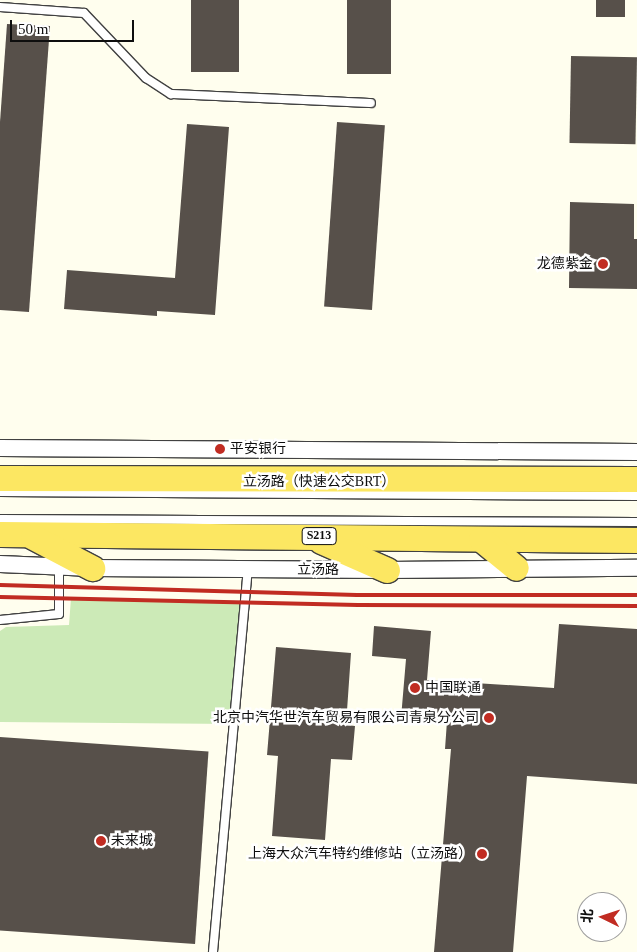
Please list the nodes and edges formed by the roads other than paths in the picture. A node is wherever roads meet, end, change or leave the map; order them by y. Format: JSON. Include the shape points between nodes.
{"nodes":[{"id":1,"x":0,"y":8,"type":"edge"},
{"id":2,"x":372,"y":103,"type":"dead end"},
{"id":3,"x":0,"y":448,"type":"edge"},
{"id":4,"x":637,"y":452,"type":"edge"},
{"id":5,"x":0,"y":478,"type":"edge"},
{"id":6,"x":637,"y":479,"type":"edge"},
{"id":7,"x":0,"y":492,"type":"edge"},
{"id":8,"x":637,"y":496,"type":"edge"},
{"id":9,"x":0,"y":519,"type":"edge"},
{"id":10,"x":637,"y":522,"type":"edge"},
{"id":11,"x":0,"y":534,"type":"edge"},
{"id":12,"x":28,"y":534,"type":"junction"},
{"id":13,"x":310,"y":536,"type":"junction"},
{"id":14,"x":481,"y":539,"type":"junction"},
{"id":15,"x":637,"y":540,"type":"edge"},
{"id":16,"x":0,"y":564,"type":"edge"},
{"id":17,"x":59,"y":567,"type":"junction"},
{"id":18,"x":92,"y":568,"type":"junction"},
{"id":19,"x":516,"y":568,"type":"junction"},
{"id":20,"x":637,"y":568,"type":"edge"},
{"id":21,"x":248,"y":569,"type":"junction"},
{"id":22,"x":388,"y":570,"type":"junction"},
{"id":23,"x":0,"y":620,"type":"edge"},
{"id":24,"x":213,"y":952,"type":"edge"}],
"edges":[{"from":1,"to":2,"type":"lane","via":[[84,12],[146,78],[171,94]]},
{"from":3,"to":4,"type":"street"},
{"from":5,"to":6,"type":"main road"},
{"from":7,"to":8,"type":"lane","name":"立汤路（快速公交BRT）"},
{"from":9,"to":10,"type":"lane"},
{"from":11,"to":12,"type":"main road","number":"S213"},
{"from":12,"to":13,"type":"main road","number":"S213"},
{"from":12,"to":18,"type":"main road"},
{"from":13,"to":14,"type":"main road","number":"S213"},
{"from":13,"to":22,"type":"main road"},
{"from":14,"to":15,"type":"main road","number":"S213"},
{"from":14,"to":19,"type":"main road"},
{"from":16,"to":17,"type":"street","name":"立汤路"},
{"from":17,"to":18,"type":"street","name":"立汤路"},
{"from":17,"to":23,"type":"lane","via":[[59,614]]},
{"from":18,"to":21,"type":"street","name":"立汤路"},
{"from":19,"to":20,"type":"street","name":"立汤路"},
{"from":19,"to":22,"type":"street","name":"立汤路"},
{"from":21,"to":22,"type":"street","name":"立汤路"},
{"from":21,"to":24,"type":"lane"}]}
